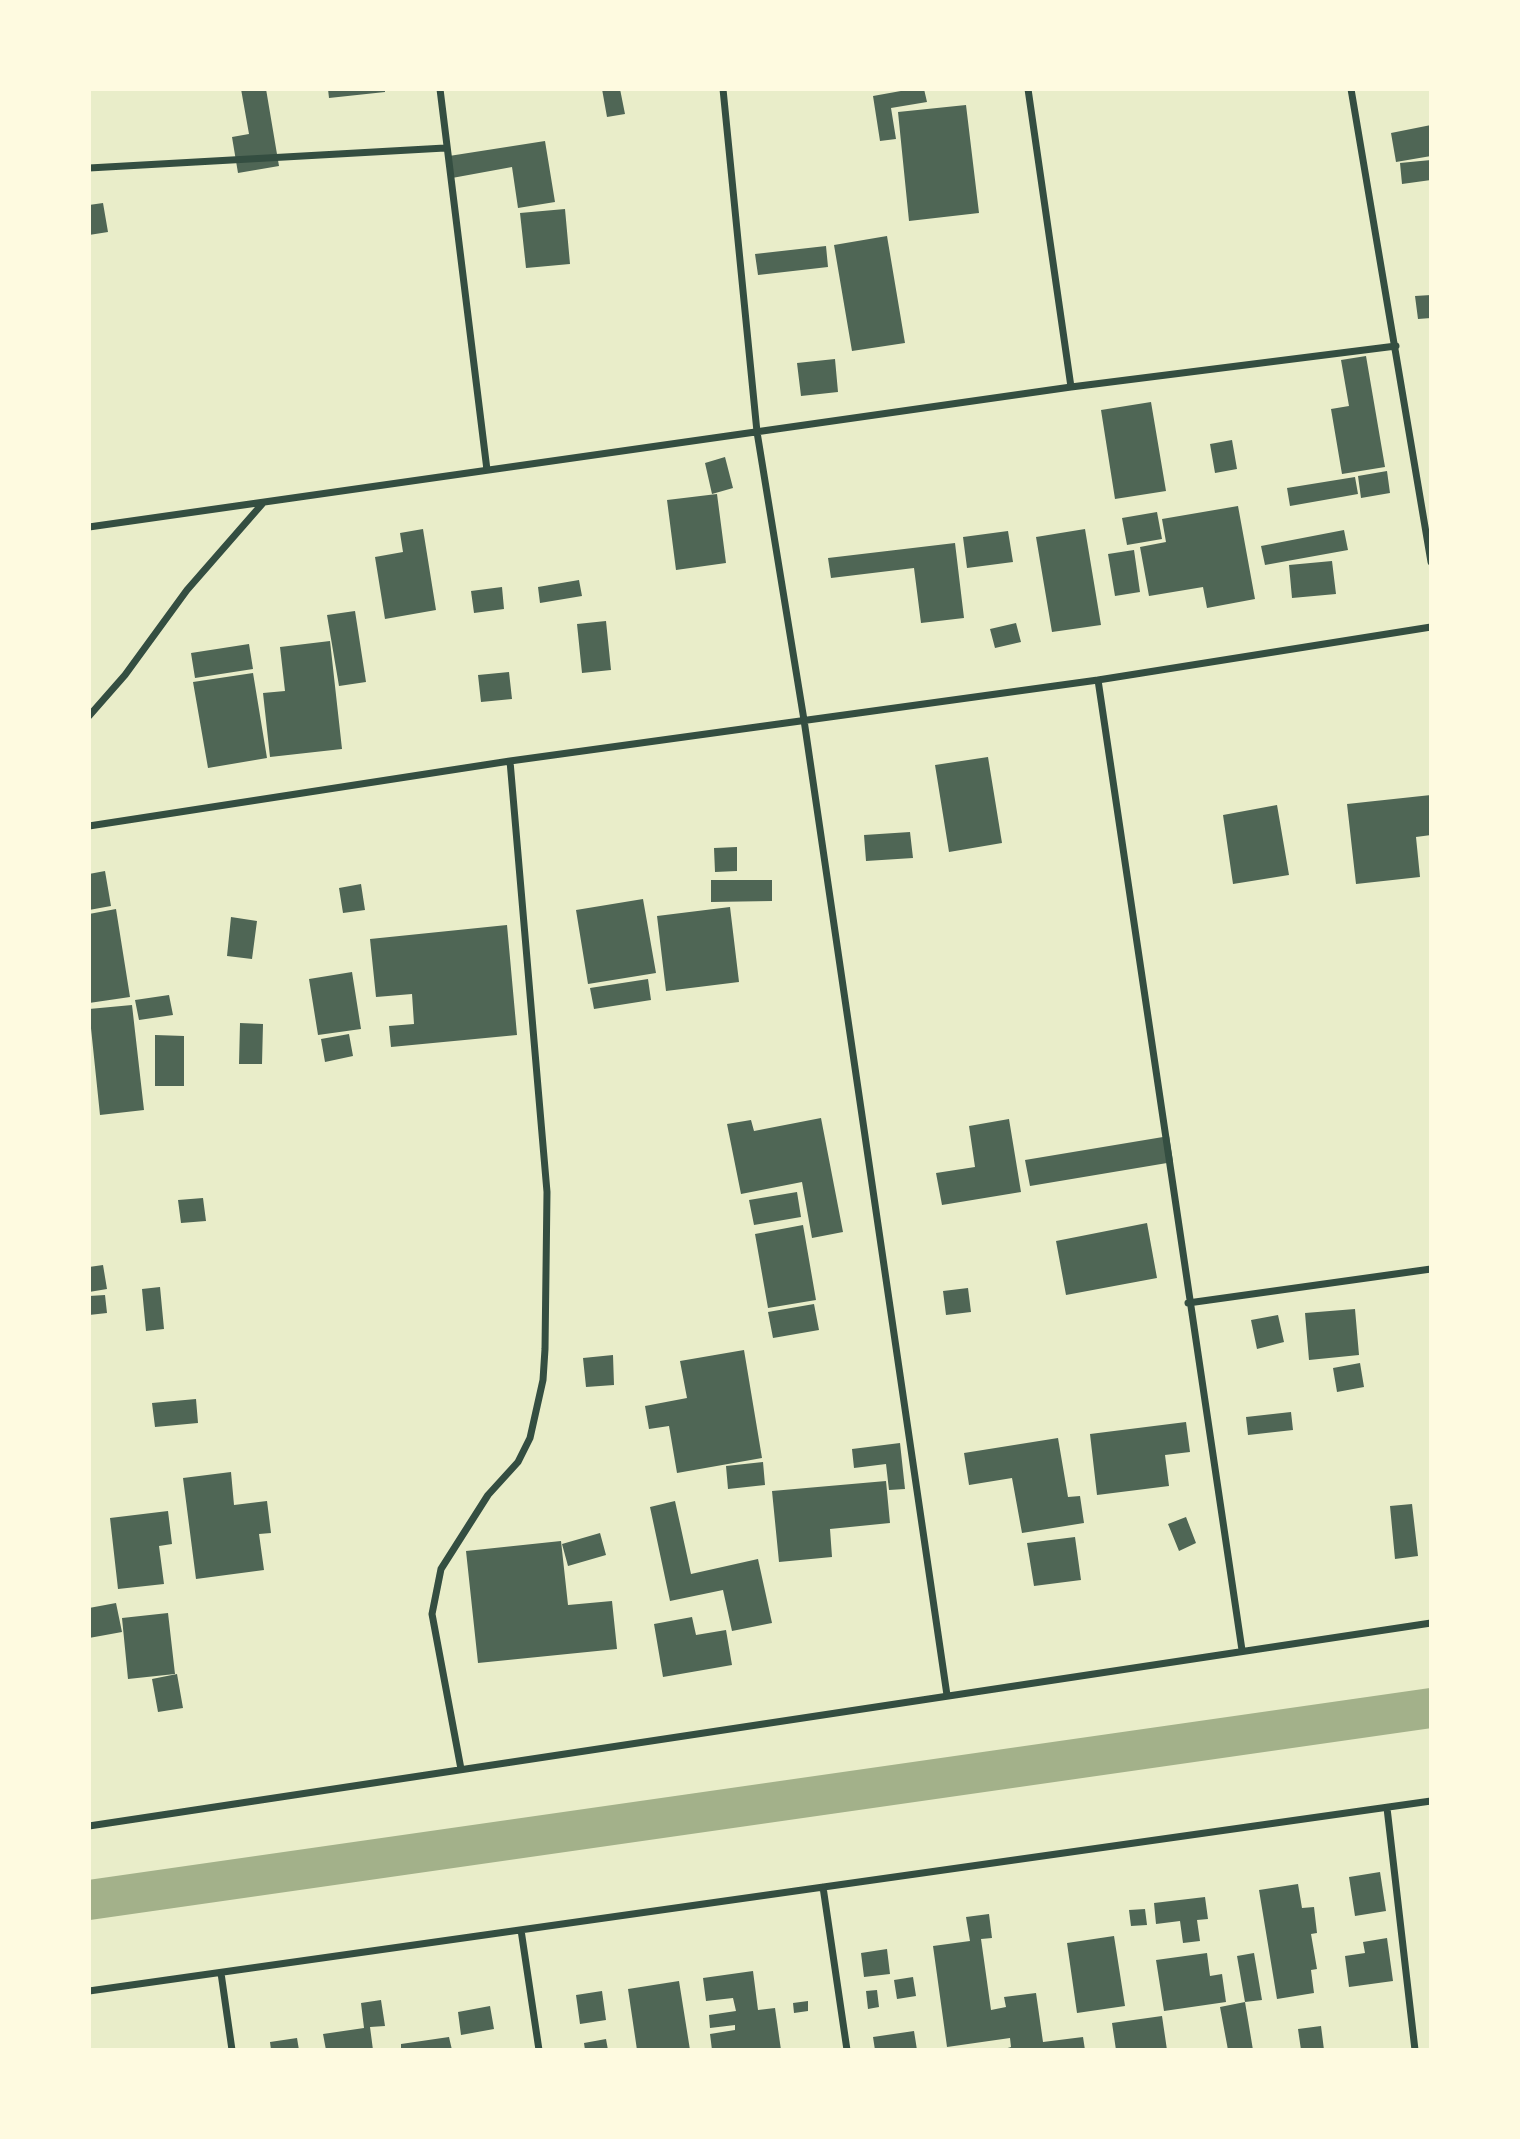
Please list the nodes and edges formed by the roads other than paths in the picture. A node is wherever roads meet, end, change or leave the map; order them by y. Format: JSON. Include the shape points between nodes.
{"nodes":[{"id":1,"x":440,"y":89,"type":"edge"},
{"id":2,"x":723,"y":89,"type":"edge"},
{"id":3,"x":1028,"y":89,"type":"edge"},
{"id":4,"x":1351,"y":89,"type":"edge"},
{"id":5,"x":445,"y":148,"type":"junction"},
{"id":6,"x":89,"y":168,"type":"edge"},
{"id":7,"x":1395,"y":346,"type":"junction"},
{"id":8,"x":1071,"y":387,"type":"junction"},
{"id":9,"x":757,"y":432,"type":"junction"},
{"id":10,"x":487,"y":470,"type":"junction"},
{"id":11,"x":263,"y":502,"type":"junction"},
{"id":12,"x":89,"y":527,"type":"edge"},
{"id":13,"x":1431,"y":562,"type":"edge"},
{"id":14,"x":1431,"y":627,"type":"edge"},
{"id":15,"x":1098,"y":680,"type":"junction"},
{"id":16,"x":89,"y":716,"type":"edge"},
{"id":17,"x":804,"y":720,"type":"junction"},
{"id":18,"x":510,"y":761,"type":"junction"},
{"id":19,"x":89,"y":826,"type":"edge"},
{"id":20,"x":1431,"y":1269,"type":"edge"},
{"id":21,"x":1188,"y":1303,"type":"junction"},
{"id":22,"x":1431,"y":1623,"type":"edge"},
{"id":23,"x":1242,"y":1650,"type":"junction"},
{"id":24,"x":947,"y":1695,"type":"junction"},
{"id":25,"x":461,"y":1769,"type":"junction"},
{"id":26,"x":1431,"y":1801,"type":"edge"},
{"id":27,"x":1387,"y":1808,"type":"junction"},
{"id":28,"x":89,"y":1826,"type":"edge"},
{"id":29,"x":823,"y":1887,"type":"junction"},
{"id":30,"x":521,"y":1930,"type":"junction"},
{"id":31,"x":221,"y":1973,"type":"junction"},
{"id":32,"x":89,"y":1991,"type":"edge"},
{"id":33,"x":232,"y":2050,"type":"edge"},
{"id":34,"x":539,"y":2050,"type":"edge"},
{"id":35,"x":847,"y":2050,"type":"edge"},
{"id":36,"x":1415,"y":2050,"type":"edge"}],
"edges":[{"from":1,"to":5,"type":"street"},
{"from":2,"to":9,"type":"street"},
{"from":3,"to":8,"type":"street"},
{"from":4,"to":7,"type":"street"},
{"from":5,"to":6,"type":"street"},
{"from":5,"to":10,"type":"street"},
{"from":7,"to":8,"type":"street"},
{"from":7,"to":13,"type":"street"},
{"from":8,"to":9,"type":"street"},
{"from":9,"to":10,"type":"street"},
{"from":9,"to":17,"type":"street"},
{"from":10,"to":11,"type":"street"},
{"from":11,"to":12,"type":"street"},
{"from":11,"to":16,"type":"street"},
{"from":14,"to":15,"type":"street"},
{"from":15,"to":17,"type":"street"},
{"from":15,"to":21,"type":"street"},
{"from":17,"to":18,"type":"street"},
{"from":17,"to":24,"type":"street"},
{"from":18,"to":19,"type":"street"},
{"from":18,"to":25,"type":"street","via":[[547,1192],[545,1349],[530,1438],[518,1462],[488,1495],[447,1557],[432,1614]]},
{"from":20,"to":21,"type":"street"},
{"from":21,"to":23,"type":"street"},
{"from":22,"to":23,"type":"street"},
{"from":23,"to":24,"type":"street"},
{"from":24,"to":25,"type":"street"},
{"from":25,"to":28,"type":"street"},
{"from":26,"to":27,"type":"street"},
{"from":27,"to":29,"type":"street"},
{"from":27,"to":36,"type":"street"},
{"from":29,"to":30,"type":"street"},
{"from":29,"to":35,"type":"street"},
{"from":30,"to":31,"type":"street"},
{"from":30,"to":34,"type":"street"},
{"from":31,"to":32,"type":"street"},
{"from":31,"to":33,"type":"street"}]}
